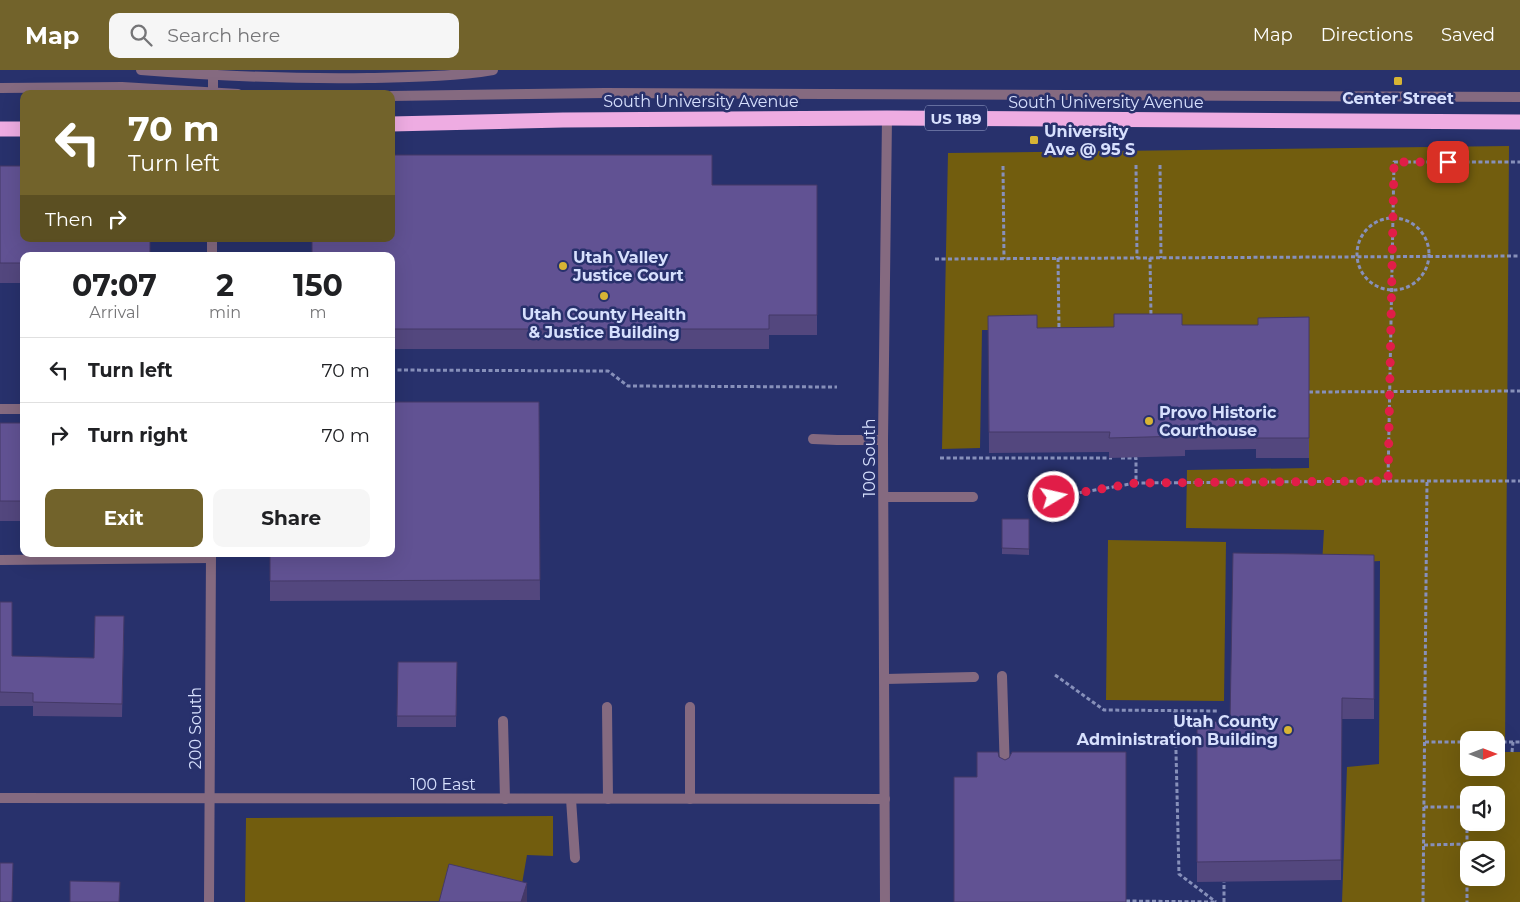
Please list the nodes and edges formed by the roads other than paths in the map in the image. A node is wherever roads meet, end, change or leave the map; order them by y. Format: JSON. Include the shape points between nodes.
{"nodes":[{"id":1,"x":141,"y":70,"type":"edge"},
{"id":2,"x":493,"y":70,"type":"edge"},
{"id":3,"x":213,"y":73,"type":"edge"},
{"id":4,"x":0,"y":88,"type":"edge"},
{"id":5,"x":168,"y":90,"type":"edge"},
{"id":6,"x":213,"y":90,"type":"edge"},
{"id":7,"x":395,"y":96,"type":"edge"},
{"id":8,"x":1520,"y":97,"type":"edge"},
{"id":9,"x":887,"y":118,"type":"junction"},
{"id":10,"x":1520,"y":122,"type":"edge"},
{"id":11,"x":395,"y":124,"type":"edge"},
{"id":12,"x":0,"y":129,"type":"edge"},
{"id":13,"x":20,"y":129,"type":"edge"},
{"id":14,"x":0,"y":409,"type":"edge"},
{"id":15,"x":20,"y":409,"type":"edge"},
{"id":16,"x":812,"y":438,"type":"dead end"},
{"id":17,"x":883,"y":440,"type":"junction"},
{"id":18,"x":884,"y":497,"type":"junction"},
{"id":19,"x":973,"y":497,"type":"dead end"},
{"id":20,"x":158,"y":557,"type":"edge"},
{"id":21,"x":211,"y":557,"type":"edge"},
{"id":22,"x":0,"y":560,"type":"edge"},
{"id":23,"x":1002,"y":676,"type":"dead end"},
{"id":24,"x":974,"y":677,"type":"dead end"},
{"id":25,"x":885,"y":679,"type":"junction"},
{"id":26,"x":607,"y":707,"type":"dead end"},
{"id":27,"x":690,"y":707,"type":"dead end"},
{"id":28,"x":503,"y":721,"type":"dead end"},
{"id":29,"x":1005,"y":772,"type":"edge"},
{"id":30,"x":0,"y":798,"type":"edge"},
{"id":31,"x":210,"y":799,"type":"junction"},
{"id":32,"x":505,"y":799,"type":"junction"},
{"id":33,"x":572,"y":799,"type":"junction"},
{"id":34,"x":608,"y":799,"type":"junction"},
{"id":35,"x":690,"y":799,"type":"junction"},
{"id":36,"x":886,"y":799,"type":"junction"},
{"id":37,"x":575,"y":858,"type":"dead end"},
{"id":38,"x":209,"y":902,"type":"edge"},
{"id":39,"x":885,"y":902,"type":"edge"}],
"edges":[{"from":1,"to":3,"type":"street"},
{"from":2,"to":3,"type":"street","via":[[446,76],[314,79]]},
{"from":3,"to":6,"type":"street"},
{"from":4,"to":5,"type":"street"},
{"from":7,"to":8,"type":"street","via":[[614,93]]},
{"from":9,"to":10,"type":"highway","name":"South University Avenue","number":"US 189"},
{"from":9,"to":11,"type":"highway","name":"South University Avenue","number":"US 189"},
{"from":9,"to":17,"type":"street","name":"100 South"},
{"from":12,"to":13,"type":"highway"},
{"from":14,"to":15,"type":"street"},
{"from":16,"to":17,"type":"street"},
{"from":17,"to":18,"type":"street","name":"100 South"},
{"from":18,"to":19,"type":"street"},
{"from":18,"to":25,"type":"street","name":"100 South"},
{"from":20,"to":22,"type":"street"},
{"from":21,"to":31,"type":"street","name":"200 South"},
{"from":23,"to":29,"type":"street"},
{"from":24,"to":25,"type":"street"},
{"from":25,"to":36,"type":"street","name":"100 South"},
{"from":26,"to":34,"type":"street"},
{"from":27,"to":35,"type":"street"},
{"from":28,"to":32,"type":"street"},
{"from":30,"to":31,"type":"street","name":"100 East"},
{"from":31,"to":32,"type":"street","name":"100 East"},
{"from":31,"to":38,"type":"street","name":"200 South"},
{"from":32,"to":33,"type":"street","name":"100 East"},
{"from":33,"to":34,"type":"street","name":"100 East"},
{"from":33,"to":37,"type":"street"},
{"from":34,"to":35,"type":"street","name":"100 East"},
{"from":35,"to":36,"type":"street","name":"100 East"},
{"from":36,"to":39,"type":"street","name":"100 South"}]}
